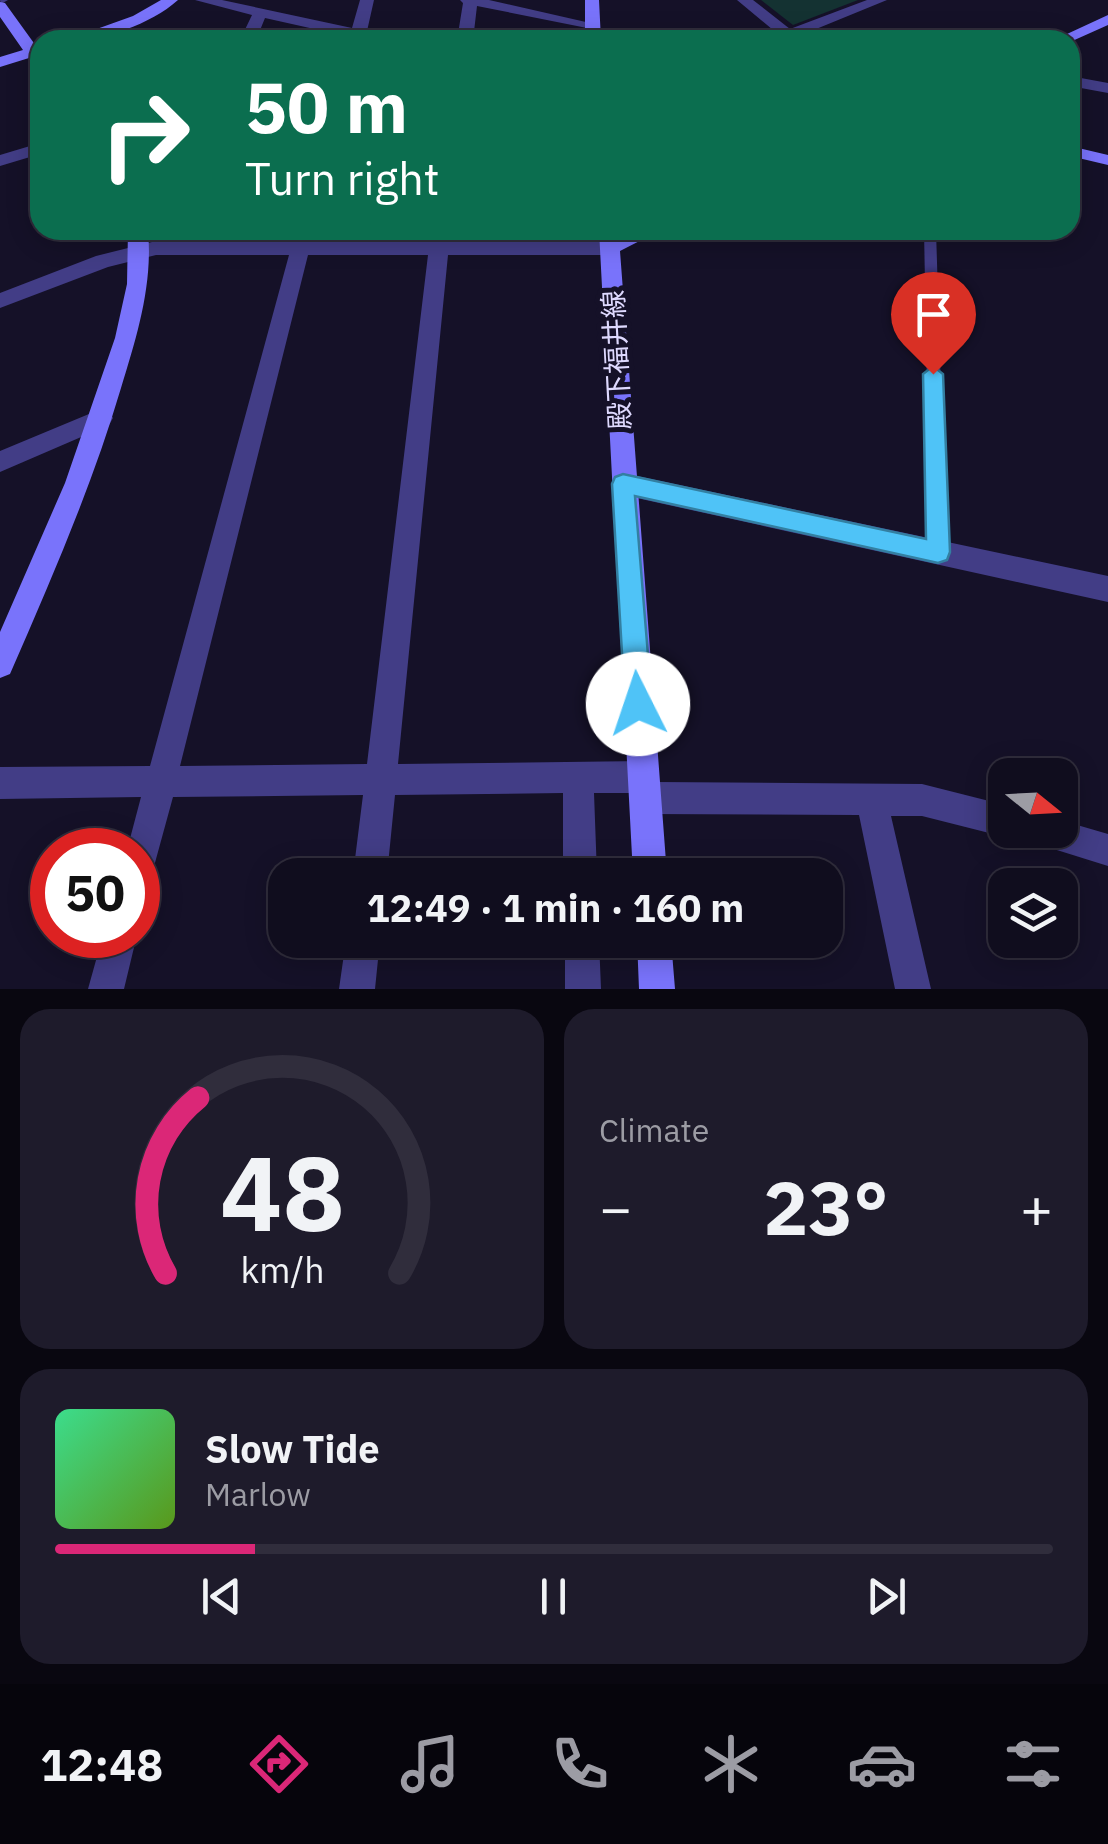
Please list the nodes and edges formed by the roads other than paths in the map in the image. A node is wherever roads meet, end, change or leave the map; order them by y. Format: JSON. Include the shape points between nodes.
{"nodes":[{"id":1,"x":172,"y":0,"type":"edge"},
{"id":2,"x":202,"y":0,"type":"edge"},
{"id":3,"x":367,"y":0,"type":"edge"},
{"id":4,"x":469,"y":0,"type":"edge"},
{"id":5,"x":592,"y":0,"type":"edge"},
{"id":6,"x":744,"y":0,"type":"edge"},
{"id":7,"x":880,"y":0,"type":"edge"},
{"id":8,"x":0,"y":2,"type":"edge"},
{"id":9,"x":260,"y":12,"type":"junction"},
{"id":10,"x":1108,"y":18,"type":"edge"},
{"id":11,"x":104,"y":30,"type":"edge"},
{"id":12,"x":252,"y":30,"type":"edge"},
{"id":13,"x":330,"y":30,"type":"edge"},
{"id":14,"x":359,"y":30,"type":"edge"},
{"id":15,"x":467,"y":30,"type":"edge"},
{"id":16,"x":585,"y":30,"type":"edge"},
{"id":17,"x":593,"y":30,"type":"edge"},
{"id":18,"x":781,"y":30,"type":"edge"},
{"id":19,"x":810,"y":30,"type":"edge"},
{"id":20,"x":1080,"y":31,"type":"edge"},
{"id":21,"x":30,"y":45,"type":"edge"},
{"id":22,"x":30,"y":56,"type":"edge"},
{"id":23,"x":0,"y":62,"type":"edge"},
{"id":24,"x":1080,"y":83,"type":"edge"},
{"id":25,"x":1108,"y":88,"type":"edge"},
{"id":26,"x":30,"y":151,"type":"edge"},
{"id":27,"x":1080,"y":153,"type":"edge"},
{"id":28,"x":1108,"y":160,"type":"edge"},
{"id":29,"x":0,"y":161,"type":"edge"},
{"id":30,"x":140,"y":240,"type":"edge"},
{"id":31,"x":301,"y":240,"type":"edge"},
{"id":32,"x":440,"y":240,"type":"edge"},
{"id":33,"x":610,"y":240,"type":"edge"},
{"id":34,"x":930,"y":240,"type":"edge"},
{"id":35,"x":0,"y":301,"type":"edge"},
{"id":36,"x":101,"y":418,"type":"junction"},
{"id":37,"x":0,"y":462,"type":"edge"},
{"id":38,"x":623,"y":484,"type":"junction"},
{"id":39,"x":938,"y":552,"type":"junction"},
{"id":40,"x":1108,"y":590,"type":"edge"},
{"id":41,"x":0,"y":664,"type":"edge"},
{"id":42,"x":578,"y":778,"type":"junction"},
{"id":43,"x":381,"y":780,"type":"junction"},
{"id":44,"x":160,"y":782,"type":"junction"},
{"id":45,"x":0,"y":783,"type":"edge"},
{"id":46,"x":644,"y":787,"type":"junction"},
{"id":47,"x":872,"y":798,"type":"junction"},
{"id":48,"x":988,"y":817,"type":"edge"},
{"id":49,"x":148,"y":828,"type":"edge"},
{"id":50,"x":1078,"y":835,"type":"edge"},
{"id":51,"x":1106,"y":839,"type":"edge"},
{"id":52,"x":372,"y":858,"type":"edge"},
{"id":53,"x":580,"y":858,"type":"edge"},
{"id":54,"x":649,"y":858,"type":"edge"},
{"id":55,"x":114,"y":958,"type":"edge"},
{"id":56,"x":361,"y":958,"type":"edge"},
{"id":57,"x":582,"y":958,"type":"edge"},
{"id":58,"x":655,"y":958,"type":"edge"},
{"id":59,"x":106,"y":989,"type":"edge"},
{"id":60,"x":357,"y":989,"type":"edge"},
{"id":61,"x":583,"y":989,"type":"edge"},
{"id":62,"x":657,"y":989,"type":"edge"},
{"id":63,"x":913,"y":989,"type":"edge"}],
"edges":[{"from":1,"to":11,"type":"street"},
{"from":2,"to":9,"type":"street"},
{"from":3,"to":14,"type":"street"},
{"from":4,"to":15,"type":"street"},
{"from":4,"to":16,"type":"street"},
{"from":5,"to":17,"type":"street"},
{"from":6,"to":18,"type":"street"},
{"from":7,"to":19,"type":"street"},
{"from":8,"to":21,"type":"street"},
{"from":9,"to":12,"type":"street"},
{"from":9,"to":13,"type":"street"},
{"from":10,"to":20,"type":"street"},
{"from":22,"to":23,"type":"street"},
{"from":24,"to":25,"type":"street"},
{"from":26,"to":29,"type":"street"},
{"from":27,"to":28,"type":"street"},
{"from":30,"to":35,"type":"street"},
{"from":30,"to":36,"type":"street","via":[[126,336]]},
{"from":31,"to":44,"type":"street"},
{"from":32,"to":43,"type":"street"},
{"from":33,"to":38,"type":"street","name":"殿下福井線"},
{"from":34,"to":39,"type":"lane"},
{"from":36,"to":37,"type":"street"},
{"from":36,"to":41,"type":"street"},
{"from":38,"to":39,"type":"street"},
{"from":38,"to":46,"type":"street","name":"殿下福井線"},
{"from":39,"to":40,"type":"street"},
{"from":42,"to":43,"type":"street"},
{"from":42,"to":46,"type":"street"},
{"from":42,"to":53,"type":"street"},
{"from":43,"to":44,"type":"street"},
{"from":43,"to":52,"type":"street"},
{"from":44,"to":45,"type":"street"},
{"from":44,"to":49,"type":"street"},
{"from":46,"to":47,"type":"street"},
{"from":46,"to":54,"type":"street","name":"殿下福井線"},
{"from":47,"to":48,"type":"street","via":[[922,800]]},
{"from":47,"to":63,"type":"street"},
{"from":50,"to":51,"type":"street"},
{"from":55,"to":59,"type":"street"},
{"from":56,"to":60,"type":"street"},
{"from":57,"to":61,"type":"street"},
{"from":58,"to":62,"type":"street"}]}
